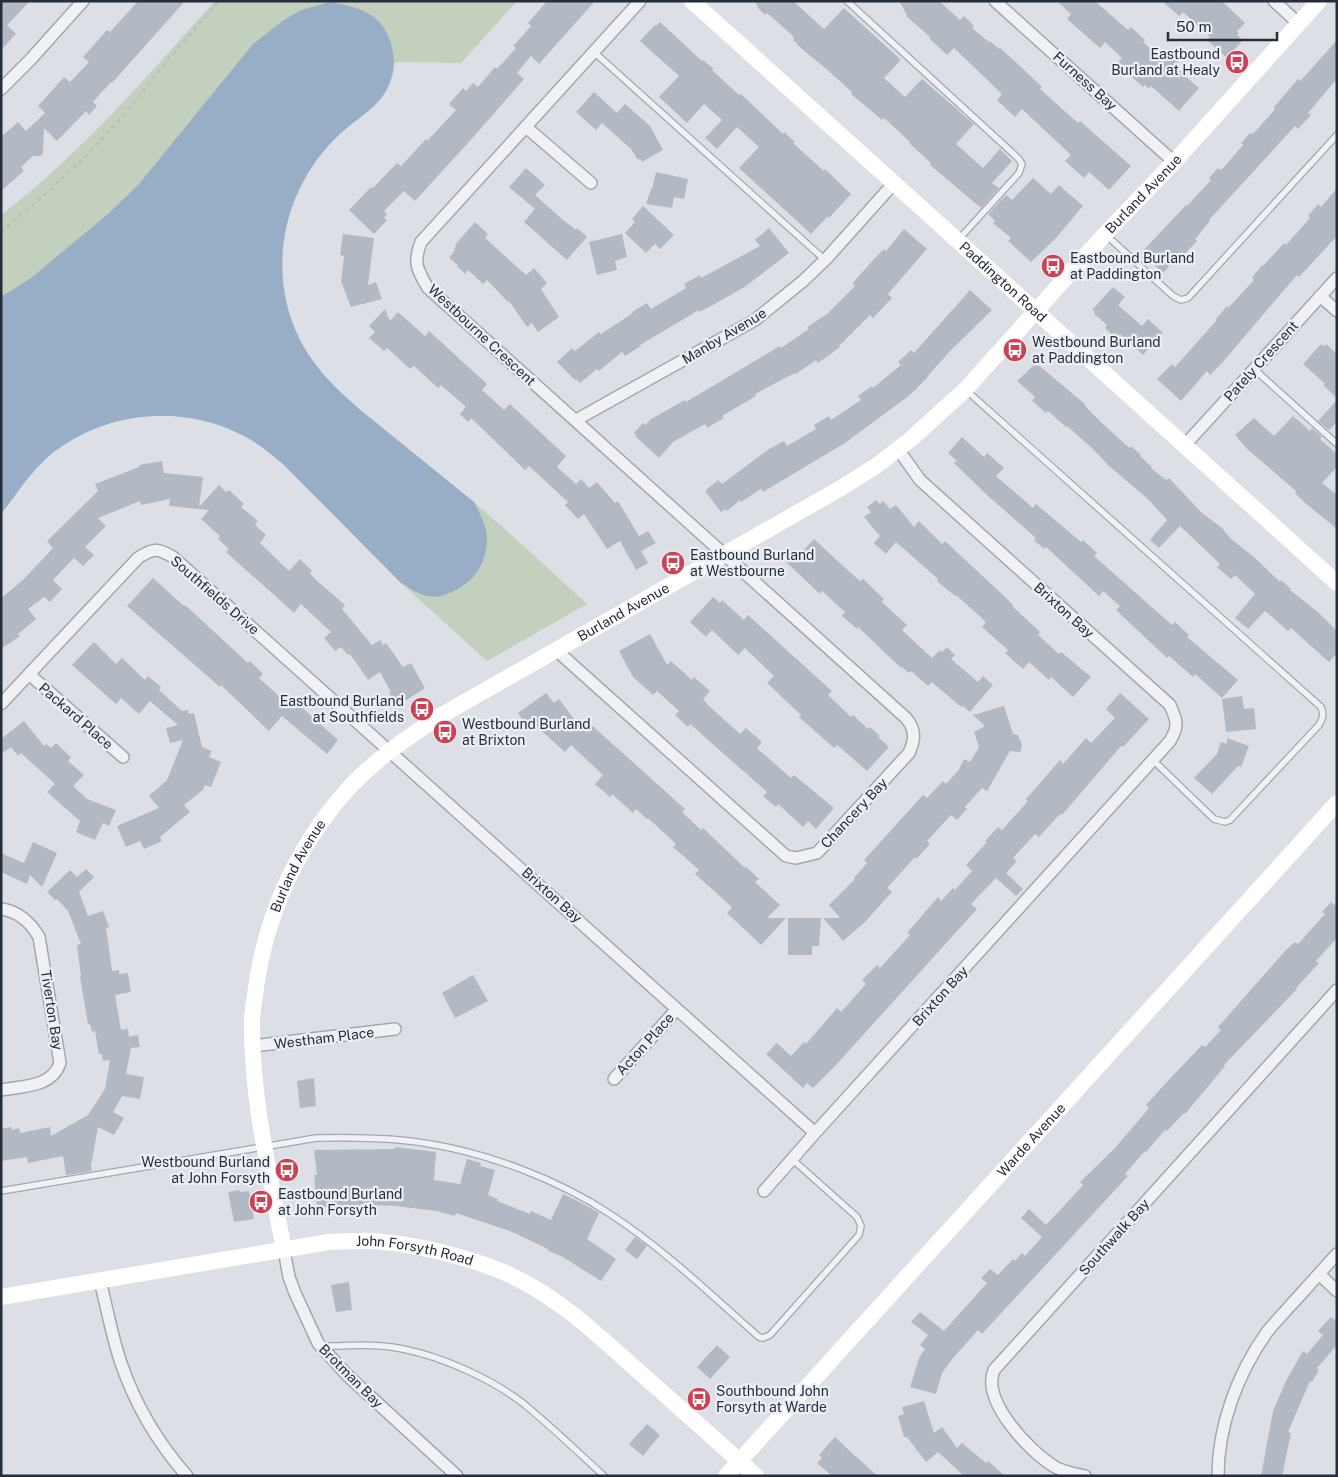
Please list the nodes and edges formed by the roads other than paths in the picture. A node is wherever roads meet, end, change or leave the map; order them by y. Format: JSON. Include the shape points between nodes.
{"nodes":[{"id":1,"x":84,"y":1,"type":"edge"},
{"id":2,"x":640,"y":1,"type":"edge"},
{"id":3,"x":692,"y":1,"type":"edge"},
{"id":4,"x":847,"y":1,"type":"edge"},
{"id":5,"x":995,"y":1,"type":"edge"},
{"id":6,"x":1274,"y":1,"type":"edge"},
{"id":7,"x":1320,"y":1,"type":"edge"},
{"id":8,"x":1299,"y":24,"type":"junction"},
{"id":9,"x":594,"y":52,"type":"junction"},
{"id":10,"x":1,"y":89,"type":"edge"},
{"id":11,"x":526,"y":127,"type":"junction"},
{"id":12,"x":1337,"y":134,"type":"edge"},
{"id":13,"x":1174,"y":162,"type":"junction"},
{"id":14,"x":592,"y":183,"type":"dead end"},
{"id":15,"x":894,"y":183,"type":"junction"},
{"id":16,"x":1104,"y":234,"type":"junction"},
{"id":17,"x":957,"y":240,"type":"junction"},
{"id":18,"x":825,"y":260,"type":"junction"},
{"id":19,"x":1337,"y":278,"type":"edge"},
{"id":20,"x":1320,"y":296,"type":"junction"},
{"id":21,"x":1036,"y":311,"type":"junction"},
{"id":22,"x":1337,"y":311,"type":"edge"},
{"id":23,"x":1254,"y":369,"type":"junction"},
{"id":24,"x":965,"y":390,"type":"junction"},
{"id":25,"x":576,"y":420,"type":"junction"},
{"id":26,"x":1185,"y":444,"type":"junction"},
{"id":27,"x":1337,"y":444,"type":"edge"},
{"id":28,"x":898,"y":449,"type":"junction"},
{"id":29,"x":724,"y":554,"type":"junction"},
{"id":30,"x":1337,"y":583,"type":"edge"},
{"id":31,"x":556,"y":650,"type":"junction"},
{"id":32,"x":29,"y":674,"type":"junction"},
{"id":33,"x":1,"y":704,"type":"edge"},
{"id":34,"x":390,"y":751,"type":"junction"},
{"id":35,"x":123,"y":757,"type":"dead end"},
{"id":36,"x":1153,"y":760,"type":"junction"},
{"id":37,"x":1337,"y":803,"type":"edge"},
{"id":38,"x":1,"y":909,"type":"edge"},
{"id":39,"x":1337,"y":990,"type":"edge"},
{"id":40,"x":677,"y":1008,"type":"junction"},
{"id":41,"x":395,"y":1030,"type":"dead end"},
{"id":42,"x":253,"y":1046,"type":"junction"},
{"id":43,"x":614,"y":1079,"type":"dead end"},
{"id":44,"x":1,"y":1090,"type":"edge"},
{"id":45,"x":815,"y":1133,"type":"junction"},
{"id":46,"x":265,"y":1147,"type":"junction"},
{"id":47,"x":792,"y":1159,"type":"junction"},
{"id":48,"x":1,"y":1191,"type":"edge"},
{"id":49,"x":764,"y":1191,"type":"dead end"},
{"id":50,"x":284,"y":1250,"type":"junction"},
{"id":51,"x":1337,"y":1254,"type":"edge"},
{"id":52,"x":1319,"y":1274,"type":"junction"},
{"id":53,"x":100,"y":1281,"type":"junction"},
{"id":54,"x":1337,"y":1291,"type":"edge"},
{"id":55,"x":1,"y":1297,"type":"edge"},
{"id":56,"x":321,"y":1346,"type":"junction"},
{"id":57,"x":739,"y":1461,"type":"junction"},
{"id":58,"x":187,"y":1476,"type":"edge"},
{"id":59,"x":457,"y":1476,"type":"edge"},
{"id":60,"x":604,"y":1476,"type":"edge"},
{"id":61,"x":726,"y":1476,"type":"edge"},
{"id":62,"x":756,"y":1476,"type":"edge"},
{"id":63,"x":1085,"y":1476,"type":"edge"},
{"id":64,"x":1218,"y":1476,"type":"edge"}],
"edges":[{"from":1,"to":10,"type":"street"},
{"from":2,"to":9,"type":"street","name":"Westbourne Crescent"},
{"from":3,"to":15,"type":"street","name":"Paddington Road"},
{"from":4,"to":17,"type":"lane","via":[[1022,164],[1019,173]]},
{"from":5,"to":13,"type":"street","name":"Furness Bay"},
{"from":6,"to":8,"type":"street"},
{"from":7,"to":8,"type":"street","name":"Burland Avenue"},
{"from":8,"to":13,"type":"street","name":"Burland Avenue"},
{"from":9,"to":11,"type":"street","name":"Westbourne Crescent"},
{"from":9,"to":18,"type":"lane"},
{"from":11,"to":14,"type":"street"},
{"from":11,"to":25,"type":"street","name":"Westbourne Crescent","via":[[421,242],[416,262],[428,288]]},
{"from":12,"to":16,"type":"lane","via":[[1188,298],[1181,300],[1173,296]]},
{"from":13,"to":16,"type":"street","name":"Burland Avenue"},
{"from":15,"to":17,"type":"street","name":"Paddington Road"},
{"from":15,"to":18,"type":"street","name":"Manby Avenue"},
{"from":16,"to":21,"type":"street","name":"Burland Avenue"},
{"from":17,"to":21,"type":"street","name":"Paddington Road"},
{"from":18,"to":25,"type":"street","name":"Manby Avenue","via":[[755,320]]},
{"from":19,"to":20,"type":"street","name":"Pately Crescent"},
{"from":20,"to":22,"type":"street"},
{"from":20,"to":23,"type":"street","name":"Pately Crescent"},
{"from":21,"to":24,"type":"street","name":"Burland Avenue"},
{"from":21,"to":26,"type":"street","name":"Paddington Road"},
{"from":23,"to":26,"type":"street","name":"Pately Crescent"},
{"from":23,"to":27,"type":"lane"},
{"from":24,"to":28,"type":"street","name":"Burland Avenue"},
{"from":24,"to":36,"type":"lane","via":[[1323,712],[1324,718],[1319,725],[1225,822],[1214,819]]},
{"from":25,"to":29,"type":"street","name":"Westbourne Crescent"},
{"from":26,"to":30,"type":"street","name":"Paddington Road"},
{"from":28,"to":29,"type":"street","name":"Burland Avenue","via":[[841,488]]},
{"from":28,"to":36,"type":"street","name":"Brixton Bay","via":[[920,480],[1170,705],[1177,729]]},
{"from":29,"to":31,"type":"street","name":"Burland Avenue"},
{"from":29,"to":31,"type":"street","name":"Chancery Bay","via":[[912,724],[914,742],[909,754],[816,853],[796,858],[777,850]]},
{"from":31,"to":34,"type":"street","name":"Burland Avenue","via":[[442,715]]},
{"from":32,"to":33,"type":"street","name":"Southfields Drive"},
{"from":32,"to":34,"type":"street","name":"Southfields Drive","via":[[138,558],[153,550],[161,550]]},
{"from":32,"to":35,"type":"street","name":"Packard Place"},
{"from":34,"to":40,"type":"street","name":"Brixton Bay"},
{"from":34,"to":42,"type":"street","name":"Burland Avenue","via":[[347,790],[288,877],[264,944],[252,1020]]},
{"from":36,"to":45,"type":"street","name":"Brixton Bay"},
{"from":37,"to":57,"type":"street","name":"Warde Avenue"},
{"from":38,"to":44,"type":"street","name":"Tiverton Bay","via":[[7,909],[31,924],[39,937],[60,1063],[50,1079]]},
{"from":39,"to":63,"type":"street","name":"Southwalk Bay","via":[[994,1370],[990,1378],[992,1390],[1016,1432],[1057,1468]]},
{"from":40,"to":43,"type":"street","name":"Acton Place"},
{"from":40,"to":45,"type":"street","name":"Brixton Bay"},
{"from":41,"to":42,"type":"street","name":"Westham Place"},
{"from":42,"to":46,"type":"street","name":"Burland Avenue"},
{"from":45,"to":47,"type":"street"},
{"from":46,"to":47,"type":"lane","via":[[316,1138],[382,1139],[430,1144],[488,1158],[520,1170],[557,1185],[609,1213],[677,1264],[759,1338],[770,1336],[859,1235],[861,1226],[857,1217]]},
{"from":46,"to":48,"type":"lane"},
{"from":46,"to":50,"type":"street","name":"Burland Avenue"},
{"from":47,"to":49,"type":"street"},
{"from":50,"to":53,"type":"street","name":"John Forsyth Road"},
{"from":50,"to":56,"type":"street","name":"Brotman Bay","via":[[289,1277],[305,1319]]},
{"from":50,"to":57,"type":"street","name":"John Forsyth Road","via":[[329,1242],[374,1241],[419,1248],[510,1275],[571,1313]]},
{"from":51,"to":52,"type":"street"},
{"from":52,"to":54,"type":"street"},
{"from":52,"to":64,"type":"street","via":[[1268,1331],[1237,1387],[1220,1444]]},
{"from":53,"to":55,"type":"street","name":"John Forsyth Road"},
{"from":53,"to":58,"type":"street","via":[[120,1362],[130,1385],[161,1442]]},
{"from":56,"to":59,"type":"street","name":"Brotman Bay","via":[[348,1376]]},
{"from":56,"to":60,"type":"lane","via":[[403,1348],[459,1366],[524,1404]]},
{"from":57,"to":61,"type":"street","name":"Warde Avenue"},
{"from":57,"to":62,"type":"street","name":"John Forsyth Road"}]}
